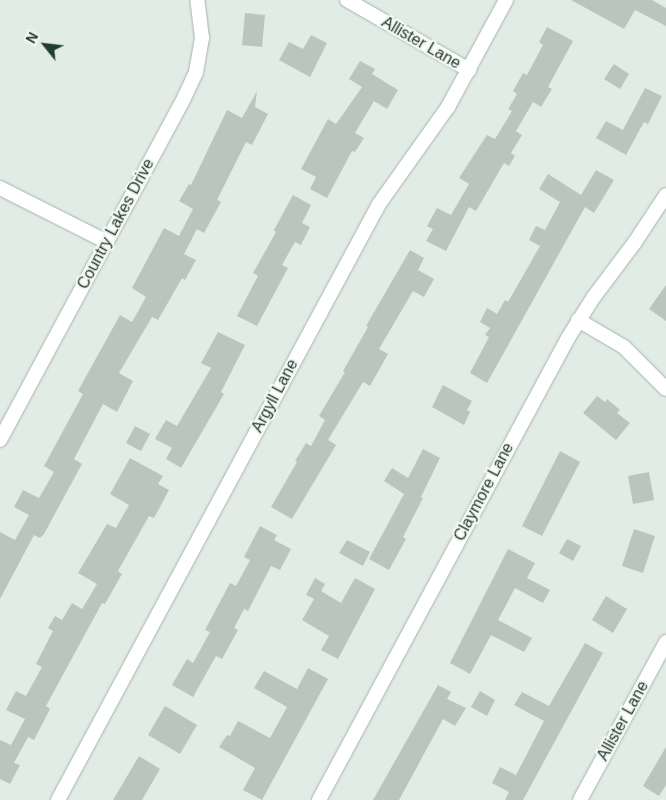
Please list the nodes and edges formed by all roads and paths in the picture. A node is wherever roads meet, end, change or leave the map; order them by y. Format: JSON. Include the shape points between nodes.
{"nodes":[{"id":1,"x":197,"y":0,"type":"edge"},
{"id":2,"x":347,"y":0,"type":"edge"},
{"id":3,"x":506,"y":0,"type":"edge"},
{"id":4,"x":468,"y":70,"type":"junction"},
{"id":5,"x":0,"y":188,"type":"edge"},
{"id":6,"x":666,"y":195,"type":"edge"},
{"id":7,"x":107,"y":242,"type":"junction"},
{"id":8,"x":578,"y":320,"type":"junction"},
{"id":9,"x":666,"y":389,"type":"edge"},
{"id":10,"x":0,"y":440,"type":"edge"},
{"id":11,"x":666,"y":642,"type":"edge"},
{"id":12,"x":58,"y":800,"type":"edge"},
{"id":13,"x":319,"y":800,"type":"edge"},
{"id":14,"x":580,"y":800,"type":"edge"}],
"edges":[{"from":1,"to":7,"type":"street","name":"Country Lakes Drive","via":[[202,38],[196,72]]},
{"from":2,"to":4,"type":"street","name":"Allister Lane"},
{"from":3,"to":4,"type":"street","name":"Argyll Lane"},
{"from":4,"to":12,"type":"street","name":"Argyll Lane","via":[[439,122],[379,204]]},
{"from":5,"to":7,"type":"street"},
{"from":6,"to":8,"type":"street","name":"Claymore Lane"},
{"from":7,"to":10,"type":"street","name":"Country Lakes Drive"},
{"from":8,"to":9,"type":"street","via":[[624,347]]},
{"from":8,"to":13,"type":"street","name":"Claymore Lane"},
{"from":11,"to":14,"type":"street","name":"Allister Lane"}]}
